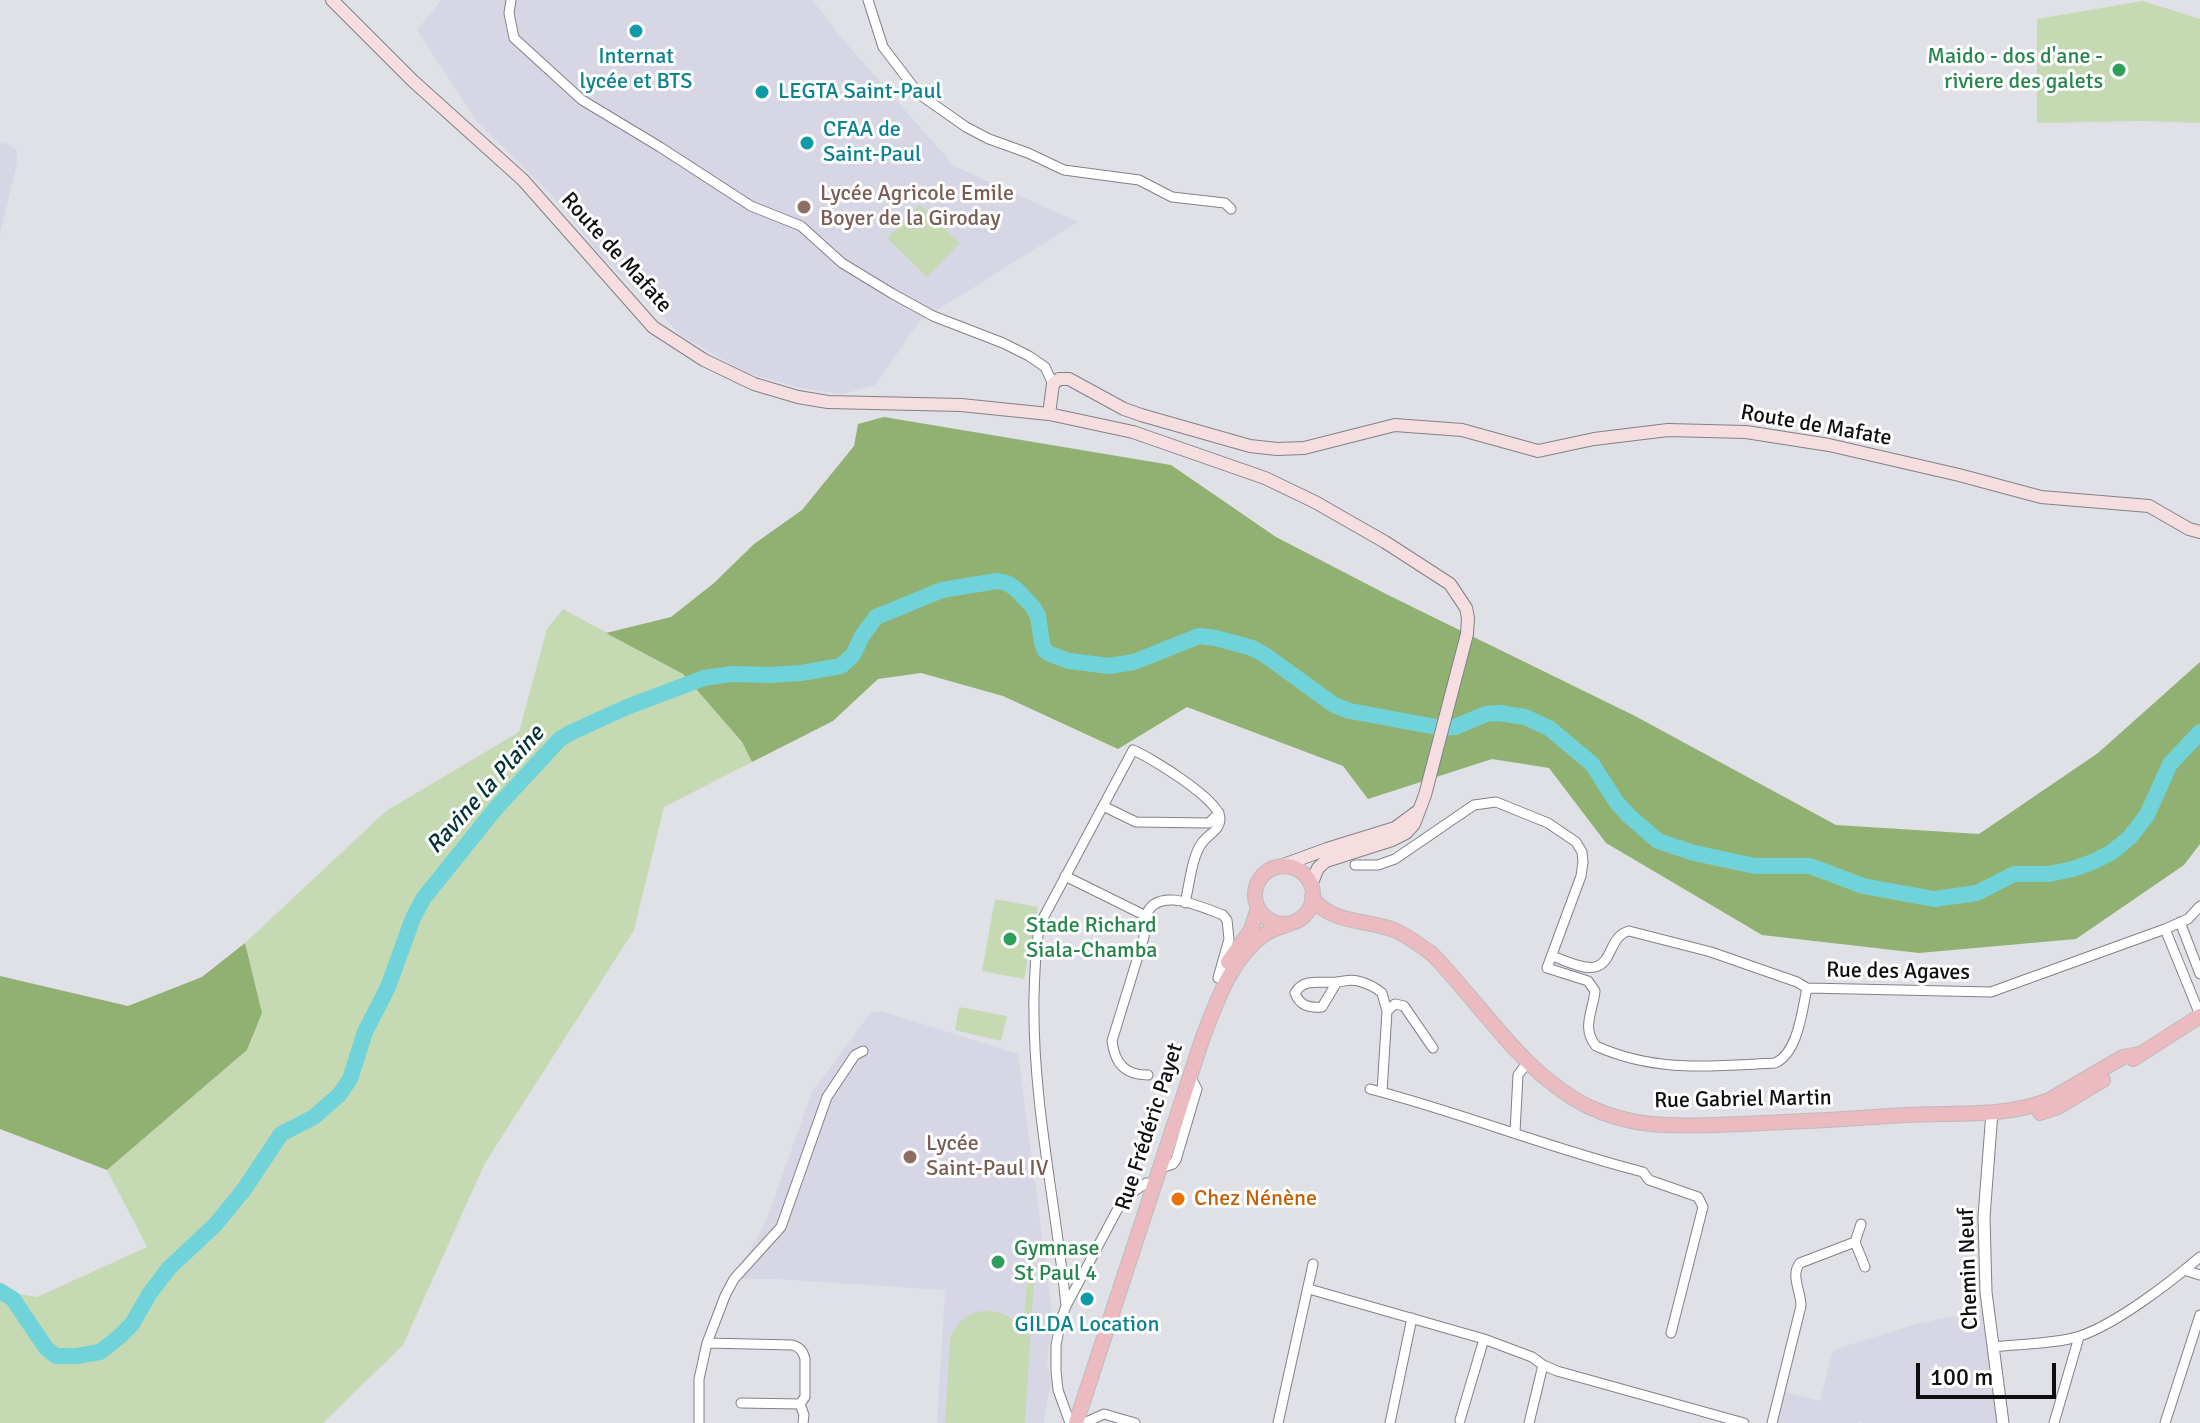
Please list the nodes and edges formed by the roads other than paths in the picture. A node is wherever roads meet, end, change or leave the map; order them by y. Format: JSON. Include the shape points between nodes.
{"nodes":[{"id":1,"x":332,"y":0,"type":"edge"},
{"id":2,"x":511,"y":0,"type":"edge"},
{"id":3,"x":868,"y":0,"type":"edge"},
{"id":4,"x":1231,"y":209,"type":"dead end"},
{"id":5,"x":1053,"y":384,"type":"junction"},
{"id":6,"x":1049,"y":414,"type":"junction"},
{"id":7,"x":2200,"y":532,"type":"edge"},
{"id":8,"x":1103,"y":806,"type":"junction"},
{"id":9,"x":1420,"y":809,"type":"junction"},
{"id":10,"x":1213,"y":826,"type":"junction"},
{"id":11,"x":1327,"y":849,"type":"junction"},
{"id":12,"x":1346,"y":854,"type":"junction"},
{"id":13,"x":1278,"y":867,"type":"junction"},
{"id":14,"x":1065,"y":876,"type":"junction"},
{"id":15,"x":1312,"y":891,"type":"junction"},
{"id":16,"x":1185,"y":903,"type":"junction"},
{"id":17,"x":2200,"y":906,"type":"edge"},
{"id":18,"x":1258,"y":908,"type":"junction"},
{"id":19,"x":1146,"y":916,"type":"junction"},
{"id":20,"x":1348,"y":919,"type":"junction"},
{"id":21,"x":1297,"y":920,"type":"junction"},
{"id":22,"x":2180,"y":922,"type":"junction"},
{"id":23,"x":2165,"y":929,"type":"junction"},
{"id":24,"x":1552,"y":956,"type":"junction"},
{"id":25,"x":2200,"y":974,"type":"edge"},
{"id":26,"x":1218,"y":978,"type":"junction"},
{"id":27,"x":1337,"y":982,"type":"dead end"},
{"id":28,"x":1807,"y":988,"type":"junction"},
{"id":29,"x":1387,"y":1011,"type":"junction"},
{"id":30,"x":2200,"y":1016,"type":"edge"},
{"id":31,"x":1433,"y":1048,"type":"dead end"},
{"id":32,"x":863,"y":1051,"type":"dead end"},
{"id":33,"x":1527,"y":1063,"type":"junction"},
{"id":34,"x":1148,"y":1075,"type":"dead end"},
{"id":35,"x":1370,"y":1089,"type":"dead end"},
{"id":36,"x":1382,"y":1092,"type":"junction"},
{"id":37,"x":1992,"y":1116,"type":"junction"},
{"id":38,"x":1515,"y":1132,"type":"junction"},
{"id":39,"x":1151,"y":1183,"type":"junction"},
{"id":40,"x":1861,"y":1224,"type":"dead end"},
{"id":41,"x":1855,"y":1242,"type":"junction"},
{"id":42,"x":2200,"y":1257,"type":"edge"},
{"id":43,"x":1313,"y":1264,"type":"dead end"},
{"id":44,"x":1865,"y":1267,"type":"dead end"},
{"id":45,"x":2184,"y":1270,"type":"junction"},
{"id":46,"x":2200,"y":1275,"type":"edge"},
{"id":47,"x":1309,"y":1289,"type":"junction"},
{"id":48,"x":1066,"y":1306,"type":"junction"},
{"id":49,"x":2200,"y":1315,"type":"edge"},
{"id":50,"x":1412,"y":1318,"type":"junction"},
{"id":51,"x":1671,"y":1333,"type":"dead end"},
{"id":52,"x":2079,"y":1337,"type":"junction"},
{"id":53,"x":1484,"y":1339,"type":"junction"},
{"id":54,"x":707,"y":1343,"type":"junction"},
{"id":55,"x":1993,"y":1347,"type":"junction"},
{"id":56,"x":1543,"y":1365,"type":"junction"},
{"id":57,"x":1058,"y":1390,"type":"junction"},
{"id":58,"x":741,"y":1403,"type":"dead end"},
{"id":59,"x":800,"y":1404,"type":"junction"},
{"id":60,"x":1078,"y":1404,"type":"junction"},
{"id":61,"x":1460,"y":1420,"type":"dead end"},
{"id":62,"x":699,"y":1423,"type":"edge"},
{"id":63,"x":803,"y":1423,"type":"edge"},
{"id":64,"x":1071,"y":1423,"type":"edge"},
{"id":65,"x":1084,"y":1423,"type":"edge"},
{"id":66,"x":1135,"y":1423,"type":"edge"},
{"id":67,"x":1278,"y":1423,"type":"edge"},
{"id":68,"x":1390,"y":1423,"type":"edge"},
{"id":69,"x":1529,"y":1423,"type":"edge"},
{"id":70,"x":1744,"y":1423,"type":"edge"},
{"id":71,"x":1772,"y":1423,"type":"edge"},
{"id":72,"x":2003,"y":1423,"type":"edge"},
{"id":73,"x":2054,"y":1423,"type":"edge"},
{"id":74,"x":2165,"y":1423,"type":"edge"}],
"edges":[{"from":1,"to":6,"type":"main road","name":"Route de Mafate","via":[[523,180],[653,327],[704,360],[764,387],[828,402],[961,405]]},
{"from":2,"to":5,"type":"street","via":[[514,38],[582,100],[751,206],[801,226],[842,263],[893,294],[1029,356],[1045,367]]},
{"from":3,"to":4,"type":"street","via":[[883,47],[919,94],[966,127],[1064,170],[1139,180],[1172,197],[1225,203]]},
{"from":5,"to":6,"type":"main road"},
{"from":5,"to":7,"type":"main road","name":"Route de Mafate","via":[[1069,379],[1141,415],[1277,449],[1304,448],[1395,425],[1462,430],[1538,451],[1668,430],[1746,432],[1829,445],[2041,497],[2149,506]]},
{"from":6,"to":9,"type":"main road","name":"Route de Mafate","via":[[1133,432],[1265,478],[1385,542],[1450,584],[1468,618]]},
{"from":8,"to":10,"type":"street","via":[[1136,822]]},
{"from":8,"to":10,"type":"street","via":[[1133,750],[1214,805],[1219,825]]},
{"from":8,"to":14,"type":"street"},
{"from":9,"to":11,"type":"main road","via":[[1395,828]]},
{"from":9,"to":12,"type":"main road","via":[[1406,833]]},
{"from":10,"to":16,"type":"street","via":[[1198,852]]},
{"from":11,"to":12,"type":"street"},
{"from":11,"to":13,"type":"main road"},
{"from":12,"to":15,"type":"main road","via":[[1321,864]]},
{"from":12,"to":24,"type":"street","via":[[1350,868],[1395,859],[1482,803],[1506,805],[1548,823],[1576,842],[1583,862]]},
{"from":13,"to":15,"type":"main road","via":[[1307,876]]},
{"from":13,"to":18,"type":"main road","via":[[1255,887]]},
{"from":14,"to":19,"type":"street"},
{"from":14,"to":48,"type":"street","via":[[1035,944],[1034,1031]]},
{"from":15,"to":20,"type":"main road","name":"Rue Gabriel Martin","via":[[1326,912]]},
{"from":15,"to":21,"type":"main road","via":[[1310,907]]},
{"from":16,"to":19,"type":"street","via":[[1162,900]]},
{"from":16,"to":26,"type":"street","via":[[1227,920],[1229,939]]},
{"from":17,"to":22,"type":"street","name":"Rue des Agaves"},
{"from":18,"to":21,"type":"main road","via":[[1273,922]]},
{"from":18,"to":26,"type":"main road","name":"Rue Frédéric Payet","via":[[1251,930]]},
{"from":19,"to":34,"type":"street","via":[[1112,1041],[1123,1067]]},
{"from":20,"to":21,"type":"main road","name":"Rue Gabriel Martin"},
{"from":20,"to":33,"type":"main road","name":"Rue Gabriel Martin","via":[[1395,931],[1432,954]]},
{"from":21,"to":39,"type":"main road","name":"Rue Frédéric Payet","via":[[1264,935],[1238,962],[1219,994],[1161,1168]]},
{"from":22,"to":23,"type":"street","name":"Rue des Agaves"},
{"from":22,"to":25,"type":"street"},
{"from":23,"to":28,"type":"street","name":"Rue des Agaves","via":[[1991,992]]},
{"from":23,"to":30,"type":"street"},
{"from":24,"to":28,"type":"street","name":"Rue des Agaves","via":[[1597,967],[1617,937],[1629,931],[1711,952]]},
{"from":24,"to":28,"type":"street","via":[[1547,968],[1588,981],[1595,991],[1587,1024],[1596,1046],[1670,1066],[1784,1059],[1794,1043]]},
{"from":26,"to":39,"type":"main road","name":"Rue Frédéric Payet"},
{"from":27,"to":29,"type":"street","via":[[1377,988]]},
{"from":29,"to":31,"type":"street","via":[[1395,1004],[1404,1006]]},
{"from":29,"to":36,"type":"street"},
{"from":30,"to":37,"type":"main road","name":"Rue Gabriel Martin","via":[[2049,1100]]},
{"from":32,"to":54,"type":"street","via":[[827,1097],[781,1227],[734,1279]]},
{"from":33,"to":37,"type":"main road","name":"Rue Gabriel Martin","via":[[1588,1106],[1648,1124]]},
{"from":33,"to":38,"type":"street","via":[[1518,1075]]},
{"from":35,"to":36,"type":"street"},
{"from":36,"to":38,"type":"street"},
{"from":37,"to":55,"type":"street","name":"Chemin Neuf","via":[[1984,1217]]},
{"from":38,"to":51,"type":"street","via":[[1643,1172],[1649,1180],[1698,1197],[1703,1207]]},
{"from":39,"to":48,"type":"street","via":[[1123,1199]]},
{"from":39,"to":60,"type":"main road","name":"Rue Frédéric Payet"},
{"from":40,"to":41,"type":"street"},
{"from":41,"to":44,"type":"street"},
{"from":41,"to":71,"type":"street","via":[[1796,1268],[1801,1306]]},
{"from":42,"to":45,"type":"street"},
{"from":43,"to":47,"type":"street"},
{"from":45,"to":46,"type":"street"},
{"from":45,"to":52,"type":"street"},
{"from":47,"to":50,"type":"street"},
{"from":47,"to":67,"type":"street"},
{"from":48,"to":57,"type":"street","via":[[1056,1345]]},
{"from":49,"to":74,"type":"street"},
{"from":50,"to":53,"type":"street"},
{"from":50,"to":68,"type":"street"},
{"from":52,"to":55,"type":"street"},
{"from":52,"to":73,"type":"street"},
{"from":53,"to":56,"type":"street"},
{"from":53,"to":61,"type":"street"},
{"from":54,"to":59,"type":"street","via":[[798,1347],[805,1359],[805,1397]]},
{"from":54,"to":62,"type":"street","via":[[699,1379]]},
{"from":55,"to":72,"type":"street","name":"Chemin Neuf"},
{"from":56,"to":69,"type":"street"},
{"from":56,"to":70,"type":"street"},
{"from":57,"to":60,"type":"street"},
{"from":57,"to":64,"type":"street"},
{"from":58,"to":59,"type":"street"},
{"from":59,"to":63,"type":"street"},
{"from":60,"to":64,"type":"main road","name":"Rue Frédéric Payet"},
{"from":65,"to":66,"type":"street","via":[[1104,1414]]}]}
